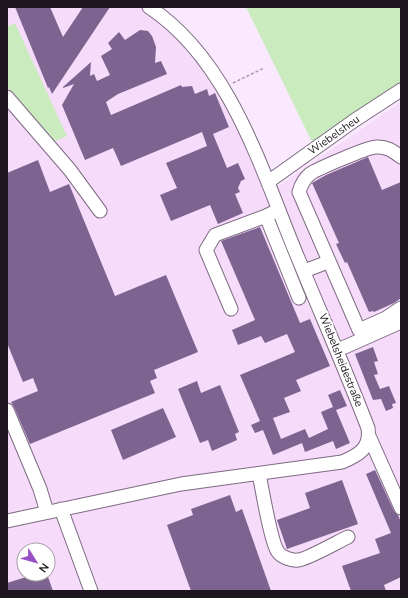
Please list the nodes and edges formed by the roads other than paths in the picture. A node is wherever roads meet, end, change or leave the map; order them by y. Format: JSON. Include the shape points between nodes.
{"nodes":[{"id":1,"x":149,"y":7,"type":"edge"},
{"id":2,"x":401,"y":90,"type":"edge"},
{"id":3,"x":7,"y":98,"type":"edge"},
{"id":4,"x":401,"y":157,"type":"edge"},
{"id":5,"x":268,"y":182,"type":"junction"},
{"id":6,"x":280,"y":210,"type":"junction"},
{"id":7,"x":100,"y":211,"type":"dead end"},
{"id":8,"x":266,"y":216,"type":"junction"},
{"id":9,"x":328,"y":262,"type":"junction"},
{"id":10,"x":304,"y":272,"type":"junction"},
{"id":11,"x":299,"y":298,"type":"dead end"},
{"id":12,"x":401,"y":308,"type":"edge"},
{"id":13,"x":231,"y":309,"type":"dead end"},
{"id":14,"x":401,"y":322,"type":"edge"},
{"id":15,"x":338,"y":350,"type":"junction"},
{"id":16,"x":7,"y":410,"type":"edge"},
{"id":17,"x":369,"y":436,"type":"junction"},
{"id":18,"x":259,"y":474,"type":"junction"},
{"id":19,"x":401,"y":508,"type":"edge"},
{"id":20,"x":61,"y":509,"type":"junction"},
{"id":21,"x":47,"y":512,"type":"junction"},
{"id":22,"x":7,"y":521,"type":"edge"},
{"id":23,"x":348,"y":536,"type":"dead end"},
{"id":24,"x":91,"y":591,"type":"edge"}],
"edges":[{"from":1,"to":5,"type":"street","name":"Wiebelsheidestraße","via":[[181,32],[208,63],[248,136]]},
{"from":2,"to":5,"type":"street","name":"Wiebelsheu"},
{"from":3,"to":7,"type":"street","via":[[70,170]]},
{"from":4,"to":9,"type":"street","via":[[385,147],[375,147],[312,173],[301,184],[299,192]]},
{"from":5,"to":6,"type":"street","name":"Wiebelsheidestraße"},
{"from":6,"to":8,"type":"street"},
{"from":6,"to":10,"type":"street","name":"Wiebelsheidestraße"},
{"from":8,"to":11,"type":"street"},
{"from":8,"to":13,"type":"street","via":[[216,235],[206,250]]},
{"from":9,"to":10,"type":"street"},
{"from":9,"to":12,"type":"street","via":[[359,330]]},
{"from":10,"to":15,"type":"street","name":"Wiebelsheidestraße"},
{"from":14,"to":15,"type":"street"},
{"from":15,"to":17,"type":"street","name":"Wiebelsheidestraße"},
{"from":16,"to":21,"type":"street"},
{"from":17,"to":18,"type":"street","via":[[366,446],[357,456],[342,462]]},
{"from":17,"to":19,"type":"street","name":"Wiebelsheidestraße"},
{"from":18,"to":20,"type":"street","via":[[181,484]]},
{"from":18,"to":23,"type":"street","via":[[273,542],[278,552],[298,561]]},
{"from":20,"to":21,"type":"street"},
{"from":20,"to":24,"type":"street"},
{"from":21,"to":22,"type":"street"}]}
